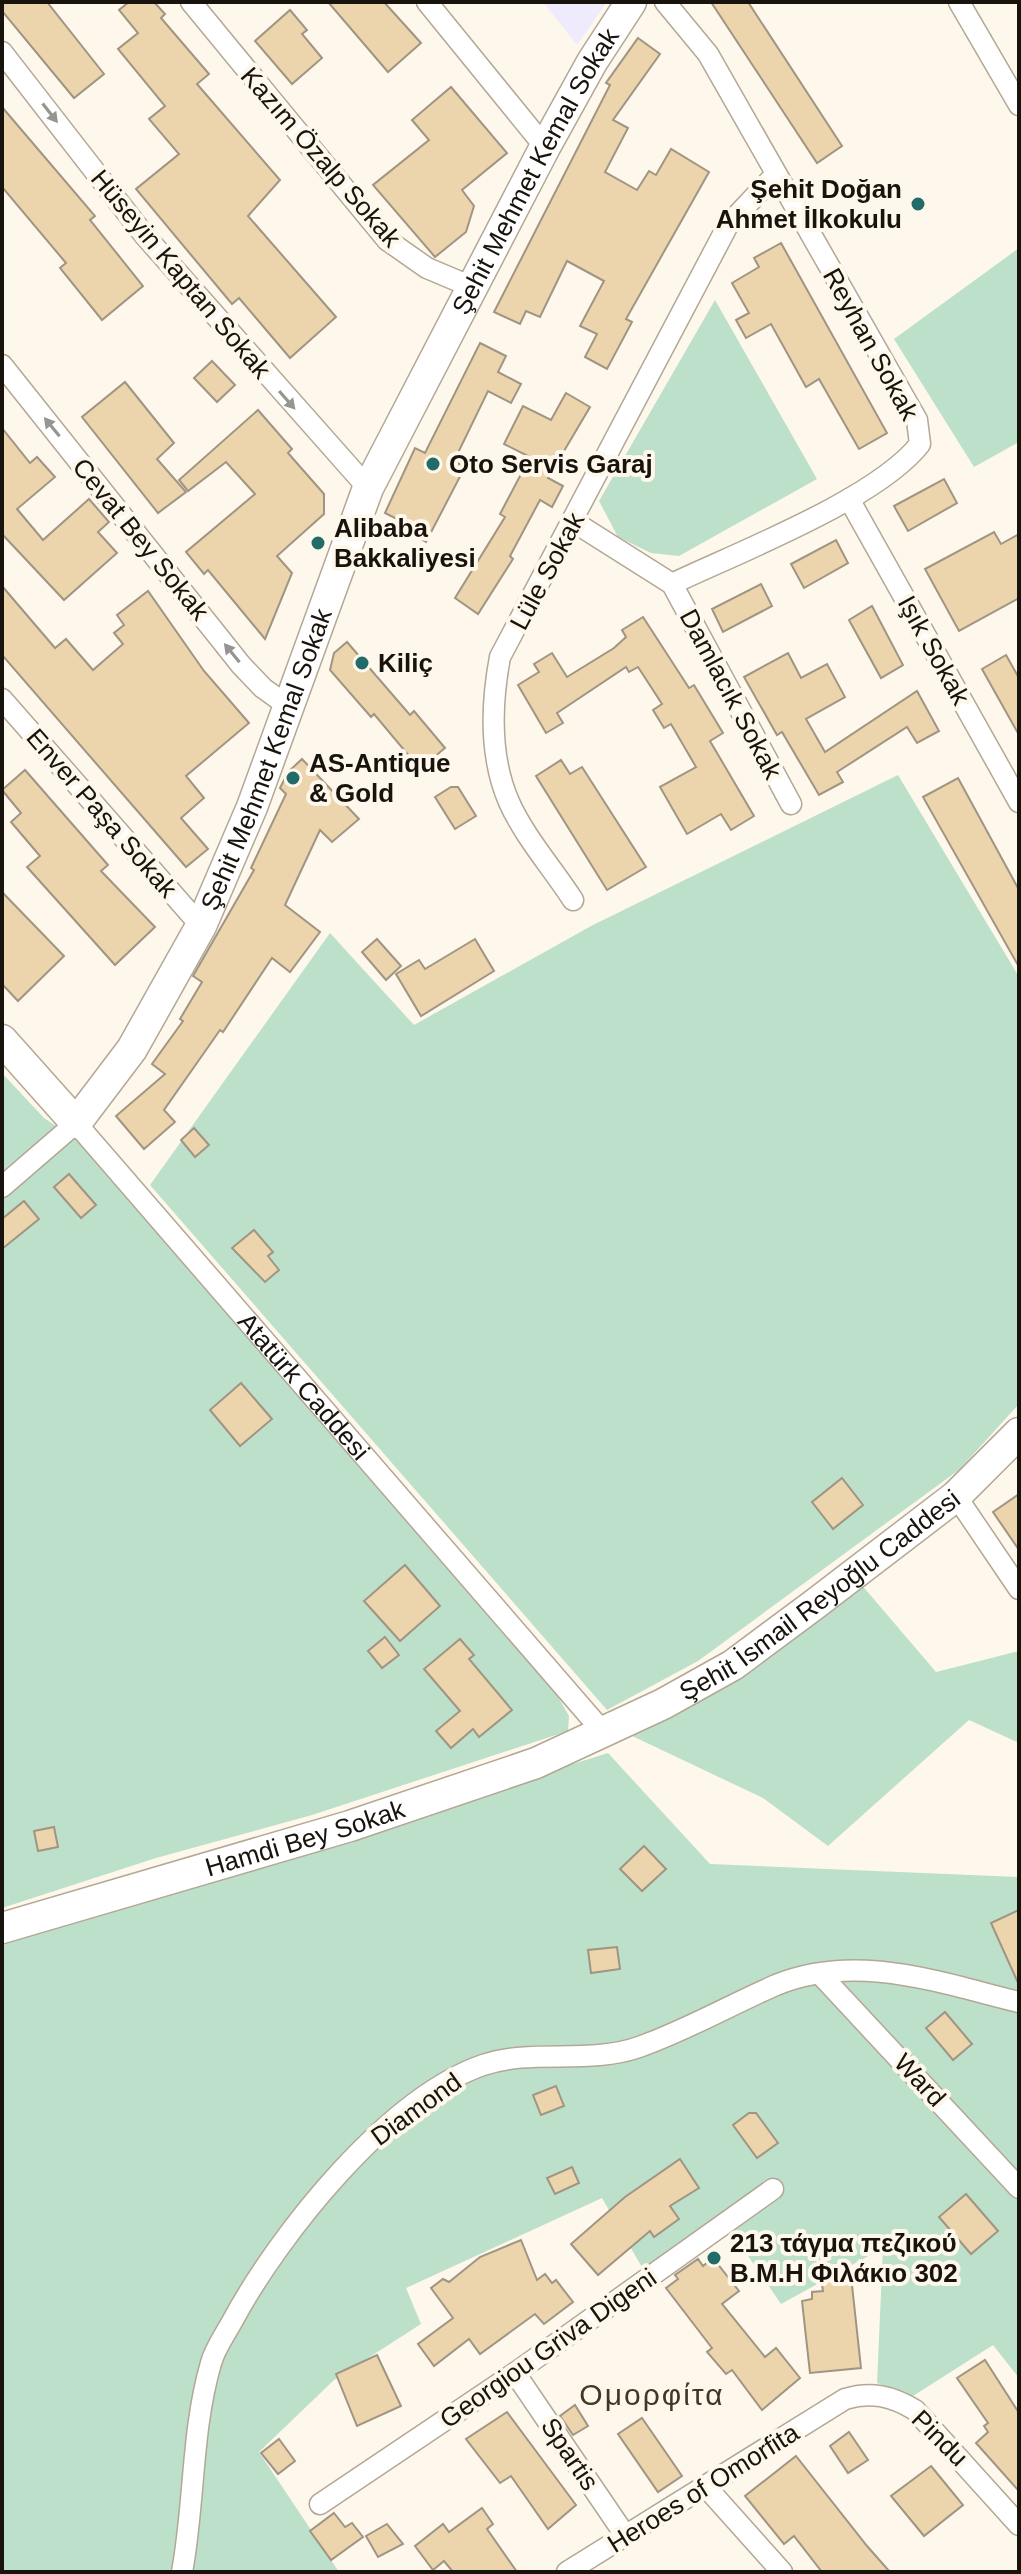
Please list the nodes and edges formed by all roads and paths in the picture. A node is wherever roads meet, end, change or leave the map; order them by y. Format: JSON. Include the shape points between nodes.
{"nodes":[{"id":1,"x":191,"y":2,"type":"edge"},
{"id":2,"x":427,"y":2,"type":"edge"},
{"id":3,"x":631,"y":2,"type":"edge"},
{"id":4,"x":665,"y":2,"type":"edge"},
{"id":5,"x":959,"y":2,"type":"edge"},
{"id":6,"x":2,"y":52,"type":"edge"},
{"id":7,"x":1019,"y":105,"type":"edge"},
{"id":8,"x":545,"y":147,"type":"junction"},
{"id":9,"x":775,"y":175,"type":"junction"},
{"id":10,"x":472,"y":287,"type":"junction"},
{"id":11,"x":2,"y":365,"type":"edge"},
{"id":12,"x":368,"y":488,"type":"junction"},
{"id":13,"x":849,"y":499,"type":"junction"},
{"id":14,"x":574,"y":522,"type":"junction"},
{"id":15,"x":672,"y":584,"type":"junction"},
{"id":16,"x":2,"y":699,"type":"edge"},
{"id":17,"x":288,"y":706,"type":"junction"},
{"id":18,"x":1019,"y":802,"type":"edge"},
{"id":19,"x":791,"y":804,"type":"dead end"},
{"id":20,"x":573,"y":900,"type":"dead end"},
{"id":21,"x":201,"y":926,"type":"junction"},
{"id":22,"x":2,"y":1040,"type":"edge"},
{"id":23,"x":76,"y":1123,"type":"junction"},
{"id":24,"x":2,"y":1187,"type":"edge"},
{"id":25,"x":1019,"y":1433,"type":"edge"},
{"id":26,"x":956,"y":1496,"type":"junction"},
{"id":27,"x":1019,"y":1589,"type":"edge"},
{"id":28,"x":604,"y":1733,"type":"junction"},
{"id":29,"x":2,"y":1928,"type":"edge"},
{"id":30,"x":820,"y":1974,"type":"junction"},
{"id":31,"x":1019,"y":2002,"type":"edge"},
{"id":32,"x":1019,"y":2188,"type":"edge"},
{"id":33,"x":773,"y":2189,"type":"dead end"},
{"id":34,"x":515,"y":2373,"type":"junction"},
{"id":35,"x":839,"y":2403,"type":"joint"},
{"id":36,"x":707,"y":2488,"type":"junction"},
{"id":37,"x":320,"y":2504,"type":"dead end"},
{"id":38,"x":1019,"y":2525,"type":"edge"},
{"id":39,"x":625,"y":2535,"type":"junction"},
{"id":40,"x":182,"y":2572,"type":"edge"},
{"id":41,"x":567,"y":2572,"type":"edge"},
{"id":42,"x":782,"y":2572,"type":"edge"}],
"edges":[{"from":1,"to":10,"type":"street","name":"Kazım Özalp Sokak","via":[[387,240],[427,268]]},
{"from":2,"to":8,"type":"street"},
{"from":3,"to":8,"type":"street","name":"Şehit Mehmet Kemal Sokak"},
{"from":4,"to":9,"type":"street","name":"Reyhan Sokak","via":[[708,54]]},
{"from":5,"to":7,"type":"street"},
{"from":6,"to":12,"type":"street","name":"Hüseyin Kaptan Sokak","one_way":true,"via":[[145,236]]},
{"from":8,"to":10,"type":"street","name":"Şehit Mehmet Kemal Sokak"},
{"from":9,"to":13,"type":"street","name":"Reyhan Sokak","via":[[917,420],[920,444],[904,464]]},
{"from":9,"to":14,"type":"street","name":"Lüle Sokak","via":[[728,225]]},
{"from":10,"to":12,"type":"street","name":"Şehit Mehmet Kemal Sokak"},
{"from":17,"to":11,"type":"street","name":"Cevat Bey Sokak","one_way":true,"via":[[241,665]]},
{"from":12,"to":17,"type":"street","name":"Şehit Mehmet Kemal Sokak"},
{"from":13,"to":15,"type":"street","name":"Reyhan Sokak"},
{"from":13,"to":18,"type":"street","name":"Işık Sokak"},
{"from":14,"to":15,"type":"street"},
{"from":14,"to":20,"type":"street","name":"Lüle Sokak","via":[[500,657],[492,700],[494,746],[509,802]]},
{"from":15,"to":19,"type":"street","name":"Damlacık Sokak"},
{"from":16,"to":21,"type":"street","name":"Enver Paşa Sokak"},
{"from":17,"to":21,"type":"street","name":"Şehit Mehmet Kemal Sokak"},
{"from":21,"to":23,"type":"street","name":"Şehit Mehmet Kemal Sokak","via":[[132,1049]]},
{"from":22,"to":23,"type":"street","name":"Atatürk Caddesi"},
{"from":23,"to":24,"type":"street"},
{"from":23,"to":28,"type":"street","name":"Atatürk Caddesi"},
{"from":25,"to":26,"type":"street","name":"Şehit İsmail Reyoğlu Caddesi"},
{"from":26,"to":27,"type":"street"},
{"from":26,"to":28,"type":"street","name":"Şehit İsmail Reyoğlu Caddesi","via":[[733,1665]]},
{"from":28,"to":29,"type":"street","name":"Hamdi Bey Sokak","via":[[536,1763],[350,1826]]},
{"from":30,"to":31,"type":"street","name":"Diamond","via":[[895,1972]]},
{"from":30,"to":32,"type":"street","name":"Ward"},
{"from":30,"to":40,"type":"street","name":"Diamond","via":[[777,1985],[634,2049],[586,2057],[524,2056],[480,2066],[420,2099],[364,2146],[289,2235],[249,2291],[212,2358],[200,2408]]},
{"from":33,"to":34,"type":"street","name":"Georgiou Griva Digeni"},
{"from":34,"to":37,"type":"street","name":"Georgiou Griva Digeni"},
{"from":34,"to":39,"type":"street","name":"Spartis"},
{"from":35,"to":36,"type":"street","name":"Heroes of Omorfita"},
{"from":35,"to":38,"type":"street","name":"Pindu","via":[[862,2395],[883,2396],[915,2410]]},
{"from":36,"to":39,"type":"street","name":"Heroes of Omorfita"},
{"from":36,"to":42,"type":"street"},
{"from":39,"to":41,"type":"street","name":"Heroes of Omorfita"}]}
